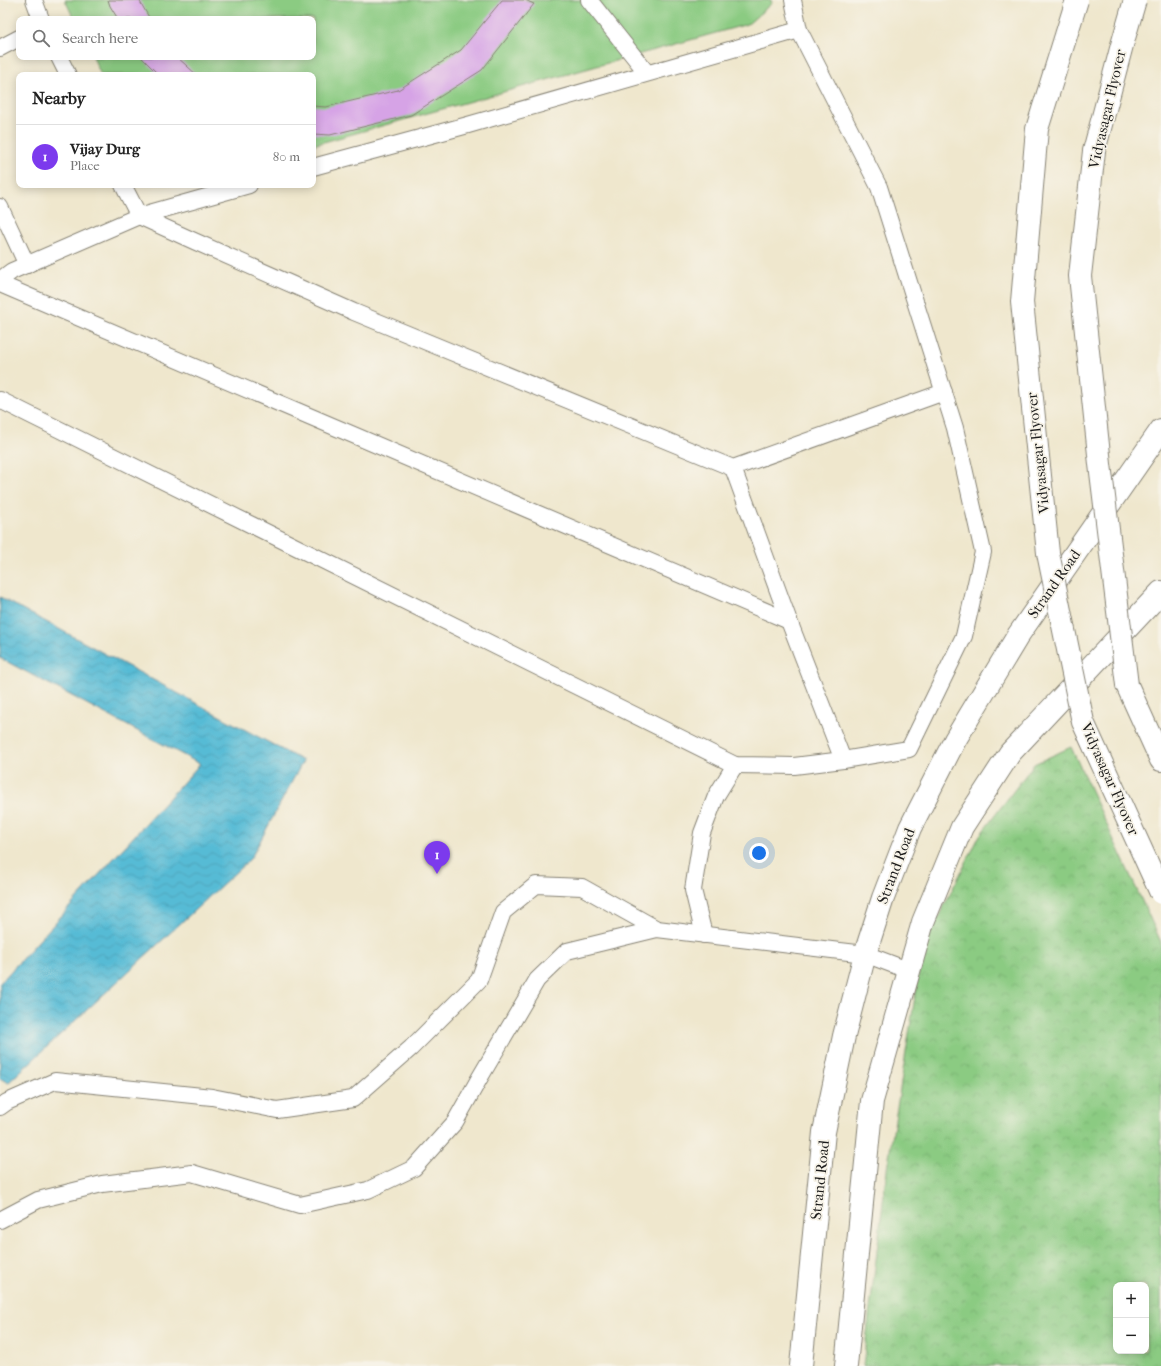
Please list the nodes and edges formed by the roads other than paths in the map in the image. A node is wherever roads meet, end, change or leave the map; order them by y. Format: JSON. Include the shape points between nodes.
{"nodes":[{"id":1,"x":34,"y":0,"type":"edge"},
{"id":2,"x":589,"y":0,"type":"edge"},
{"id":3,"x":793,"y":0,"type":"edge"},
{"id":4,"x":1077,"y":0,"type":"edge"},
{"id":5,"x":1135,"y":0,"type":"edge"},
{"id":6,"x":40,"y":16,"type":"edge"},
{"id":7,"x":799,"y":30,"type":"junction"},
{"id":8,"x":16,"y":40,"type":"edge"},
{"id":9,"x":0,"y":48,"type":"edge"},
{"id":10,"x":60,"y":60,"type":"edge"},
{"id":11,"x":66,"y":72,"type":"edge"},
{"id":12,"x":647,"y":73,"type":"junction"},
{"id":13,"x":316,"y":166,"type":"edge"},
{"id":14,"x":124,"y":188,"type":"edge"},
{"id":15,"x":238,"y":188,"type":"edge"},
{"id":16,"x":0,"y":207,"type":"edge"},
{"id":17,"x":138,"y":216,"type":"junction"},
{"id":18,"x":27,"y":265,"type":"junction"},
{"id":19,"x":0,"y":280,"type":"edge"},
{"id":20,"x":0,"y":284,"type":"edge"},
{"id":21,"x":944,"y":392,"type":"junction"},
{"id":22,"x":0,"y":400,"type":"edge"},
{"id":23,"x":1161,"y":430,"type":"edge"},
{"id":24,"x":733,"y":468,"type":"junction"},
{"id":25,"x":1161,"y":592,"type":"edge"},
{"id":26,"x":789,"y":621,"type":"junction"},
{"id":27,"x":844,"y":760,"type":"junction"},
{"id":28,"x":1161,"y":760,"type":"edge"},
{"id":29,"x":735,"y":765,"type":"junction"},
{"id":30,"x":1161,"y":893,"type":"edge"},
{"id":31,"x":657,"y":929,"type":"junction"},
{"id":32,"x":704,"y":935,"type":"junction"},
{"id":33,"x":865,"y":954,"type":"junction"},
{"id":34,"x":910,"y":971,"type":"junction"},
{"id":35,"x":0,"y":1107,"type":"edge"},
{"id":36,"x":0,"y":1220,"type":"edge"},
{"id":37,"x":801,"y":1366,"type":"edge"},
{"id":38,"x":846,"y":1366,"type":"edge"}],
"edges":[{"from":1,"to":6,"type":"lane"},
{"from":2,"to":12,"type":"lane"},
{"from":3,"to":7,"type":"lane"},
{"from":4,"to":30,"type":"main road","name":"Vidyasagar Flyover","bridge":true,"via":[[1037,129],[1022,302],[1048,553],[1083,722]]},
{"from":5,"to":28,"type":"main road","name":"Vidyasagar Flyover","bridge":true,"via":[[1094,151],[1080,276],[1127,685]]},
{"from":7,"to":12,"type":"lane"},
{"from":7,"to":21,"type":"lane","via":[[879,187]]},
{"from":8,"to":9,"type":"lane"},
{"from":10,"to":11,"type":"lane"},
{"from":12,"to":13,"type":"lane"},
{"from":14,"to":17,"type":"lane"},
{"from":15,"to":17,"type":"lane"},
{"from":16,"to":18,"type":"lane"},
{"from":17,"to":18,"type":"lane"},
{"from":17,"to":24,"type":"lane","via":[[354,312]]},
{"from":18,"to":19,"type":"lane","via":[[12,271]]},
{"from":20,"to":26,"type":"lane"},
{"from":21,"to":24,"type":"lane"},
{"from":21,"to":27,"type":"lane","via":[[955,428],[983,552],[964,636],[909,749]]},
{"from":22,"to":29,"type":"lane"},
{"from":23,"to":33,"type":"main road","name":"Strand Road","via":[[1019,634],[955,740],[910,828]]},
{"from":24,"to":26,"type":"lane"},
{"from":25,"to":34,"type":"main road","via":[[1010,753],[962,827],[924,922]]},
{"from":26,"to":27,"type":"lane"},
{"from":27,"to":29,"type":"lane","via":[[794,766]]},
{"from":29,"to":32,"type":"lane","via":[[716,796],[702,833],[693,890]]},
{"from":31,"to":32,"type":"lane"},
{"from":31,"to":35,"type":"lane","via":[[582,887],[536,885],[503,912],[479,980],[411,1048],[353,1098],[277,1110],[212,1097],[55,1081]]},
{"from":31,"to":36,"type":"lane","via":[[567,951],[537,980],[455,1122],[414,1168],[368,1190],[300,1205],[192,1173],[102,1184],[38,1200]]},
{"from":32,"to":33,"type":"lane"},
{"from":33,"to":34,"type":"lane"},
{"from":33,"to":37,"type":"main road","name":"Strand Road","via":[[844,1036],[824,1132]]},
{"from":34,"to":38,"type":"main road","via":[[872,1101]]}]}
